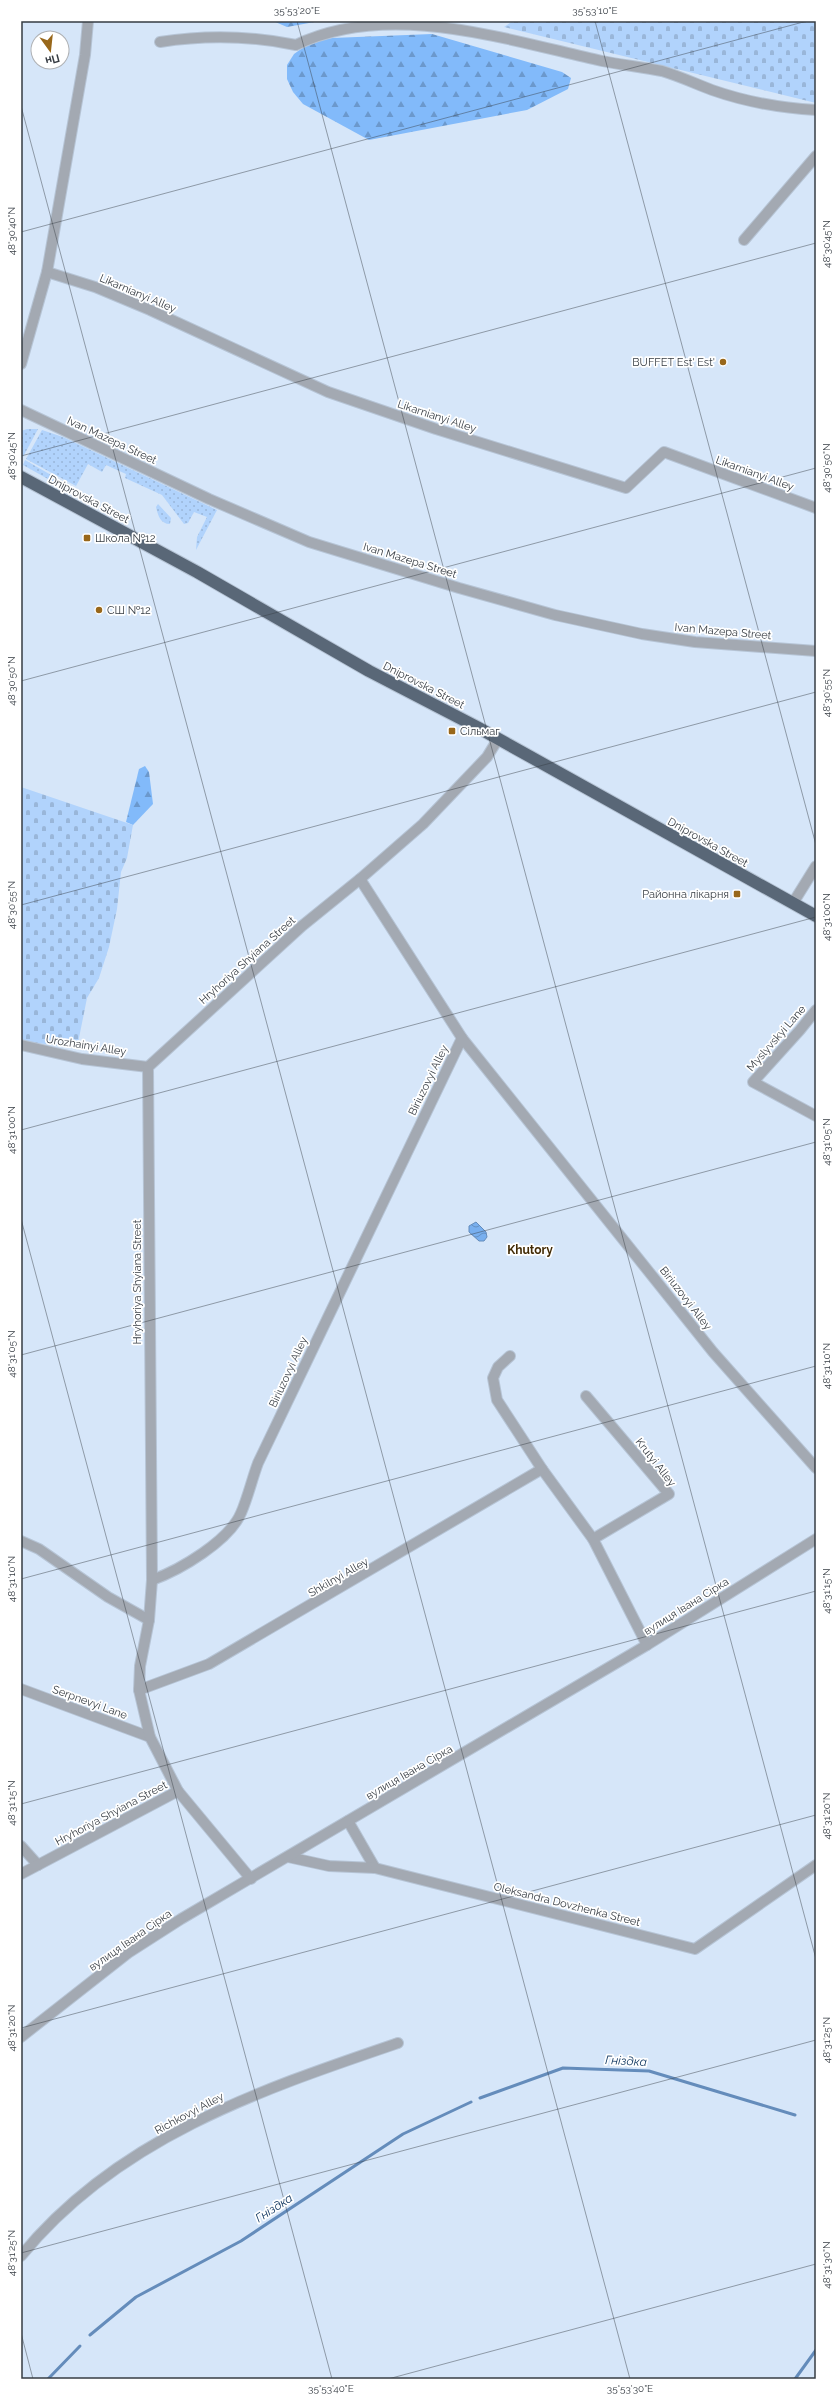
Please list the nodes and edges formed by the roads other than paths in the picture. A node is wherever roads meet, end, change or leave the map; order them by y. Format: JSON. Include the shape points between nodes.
{"nodes":[{"id":1,"x":88,"y":21,"type":"edge"},
{"id":2,"x":470,"y":21,"type":"edge"},
{"id":3,"x":450,"y":24,"type":"junction"},
{"id":4,"x":160,"y":42,"type":"dead end"},
{"id":5,"x":816,"y":110,"type":"edge"},
{"id":6,"x":816,"y":156,"type":"edge"},
{"id":7,"x":744,"y":240,"type":"dead end"},
{"id":8,"x":47,"y":272,"type":"junction"},
{"id":9,"x":21,"y":364,"type":"edge"},
{"id":10,"x":21,"y":410,"type":"edge"},
{"id":11,"x":21,"y":477,"type":"edge"},
{"id":12,"x":816,"y":508,"type":"edge"},
{"id":13,"x":816,"y":651,"type":"edge"},
{"id":14,"x":498,"y":739,"type":"junction"},
{"id":15,"x":816,"y":866,"type":"edge"},
{"id":16,"x":360,"y":879,"type":"junction"},
{"id":17,"x":793,"y":903,"type":"junction"},
{"id":18,"x":816,"y":916,"type":"edge"},
{"id":19,"x":816,"y":1010,"type":"edge"},
{"id":20,"x":462,"y":1038,"type":"junction"},
{"id":21,"x":21,"y":1046,"type":"edge"},
{"id":22,"x":148,"y":1066,"type":"junction"},
{"id":23,"x":816,"y":1116,"type":"edge"},
{"id":24,"x":510,"y":1356,"type":"dead end"},
{"id":25,"x":586,"y":1396,"type":"dead end"},
{"id":26,"x":816,"y":1468,"type":"edge"},
{"id":27,"x":542,"y":1470,"type":"junction"},
{"id":28,"x":593,"y":1539,"type":"junction"},
{"id":29,"x":816,"y":1539,"type":"edge"},
{"id":30,"x":21,"y":1540,"type":"edge"},
{"id":31,"x":152,"y":1580,"type":"junction"},
{"id":32,"x":149,"y":1620,"type":"junction"},
{"id":33,"x":647,"y":1645,"type":"junction"},
{"id":34,"x":21,"y":1689,"type":"edge"},
{"id":35,"x":139,"y":1690,"type":"junction"},
{"id":36,"x":150,"y":1737,"type":"junction"},
{"id":37,"x":178,"y":1791,"type":"junction"},
{"id":38,"x":348,"y":1821,"type":"junction"},
{"id":39,"x":21,"y":1846,"type":"edge"},
{"id":40,"x":288,"y":1857,"type":"junction"},
{"id":41,"x":38,"y":1864,"type":"junction"},
{"id":42,"x":816,"y":1865,"type":"edge"},
{"id":43,"x":375,"y":1868,"type":"junction"},
{"id":44,"x":21,"y":1874,"type":"edge"},
{"id":45,"x":251,"y":1879,"type":"junction"},
{"id":46,"x":21,"y":2037,"type":"edge"},
{"id":47,"x":398,"y":2043,"type":"dead end"},
{"id":48,"x":21,"y":2256,"type":"edge"}],
"edges":[{"from":1,"to":8,"type":"street","via":[[85,55]]},
{"from":2,"to":3,"type":"street"},
{"from":3,"to":4,"type":"street","via":[[386,22],[362,25],[337,29],[296,45],[264,38],[183,38]]},
{"from":3,"to":5,"type":"street","via":[[602,61],[662,72],[751,102]]},
{"from":6,"to":7,"type":"street"},
{"from":8,"to":9,"type":"street"},
{"from":8,"to":12,"type":"street","name":"Likarnianyi Alley","via":[[95,287],[150,310],[328,392],[436,429],[626,488],[664,452]]},
{"from":10,"to":13,"type":"street","name":"Ivan Mazepa Street","via":[[209,499],[309,542],[458,588],[554,615],[642,634],[695,642]]},
{"from":11,"to":14,"type":"highway","name":"Dniprovska Street","via":[[211,580],[368,671]]},
{"from":14,"to":16,"type":"street","name":"Hryhoriya Shyiana Street","via":[[487,757],[423,824]]},
{"from":14,"to":17,"type":"highway","name":"Dniprovska Street"},
{"from":15,"to":17,"type":"street"},
{"from":16,"to":20,"type":"street"},
{"from":16,"to":22,"type":"street","name":"Hryhoriya Shyiana Street","via":[[302,926]]},
{"from":17,"to":18,"type":"highway","name":"Dniprovska Street"},
{"from":19,"to":23,"type":"street","name":"Myslyvskyi Lane","via":[[753,1082]]},
{"from":20,"to":26,"type":"street","name":"Biriuzovyi Alley","via":[[713,1352]]},
{"from":20,"to":31,"type":"street","name":"Biriuzovyi Alley","via":[[258,1463],[241,1514],[232,1528],[219,1540],[170,1574]]},
{"from":21,"to":22,"type":"street","name":"Urozhainyi Alley","via":[[82,1059]]},
{"from":22,"to":31,"type":"street","name":"Hryhoriya Shyiana Street"},
{"from":24,"to":27,"type":"street","via":[[498,1367],[493,1378],[494,1389],[499,1405]]},
{"from":25,"to":28,"type":"street","name":"Krutyi Alley","via":[[669,1494]]},
{"from":27,"to":28,"type":"street"},
{"from":27,"to":35,"type":"street","name":"Shkilnyi Alley","via":[[209,1664]]},
{"from":28,"to":33,"type":"street"},
{"from":29,"to":33,"type":"street","name":"вулиця Івана Сірка"},
{"from":30,"to":32,"type":"street","via":[[39,1549],[108,1597]]},
{"from":31,"to":32,"type":"street","name":"Hryhoriya Shyiana Street"},
{"from":32,"to":35,"type":"street","name":"Hryhoriya Shyiana Street","via":[[140,1666]]},
{"from":33,"to":38,"type":"street","name":"вулиця Івана Сірка"},
{"from":34,"to":36,"type":"street","name":"Serpnevyi Lane"},
{"from":35,"to":36,"type":"street","name":"Hryhoriya Shyiana Street"},
{"from":36,"to":37,"type":"street","name":"Hryhoriya Shyiana Street"},
{"from":37,"to":41,"type":"street","name":"Hryhoriya Shyiana Street"},
{"from":37,"to":45,"type":"street"},
{"from":38,"to":40,"type":"street","name":"вулиця Івана Сірка"},
{"from":38,"to":43,"type":"street"},
{"from":39,"to":41,"type":"street"},
{"from":40,"to":43,"type":"street","name":"Oleksandra Dovzhenka Street","via":[[329,1866]]},
{"from":40,"to":45,"type":"street","name":"вулиця Івана Сірка"},
{"from":41,"to":44,"type":"street","name":"Hryhoriya Shyiana Street"},
{"from":42,"to":43,"type":"street","name":"Oleksandra Dovzhenka Street","via":[[695,1949]]},
{"from":45,"to":46,"type":"street","name":"вулиця Івана Сірка","via":[[128,1953]]},
{"from":47,"to":48,"type":"street","name":"Richkovyi Alley","via":[[257,2092],[171,2134],[95,2182],[63,2210]]}]}
